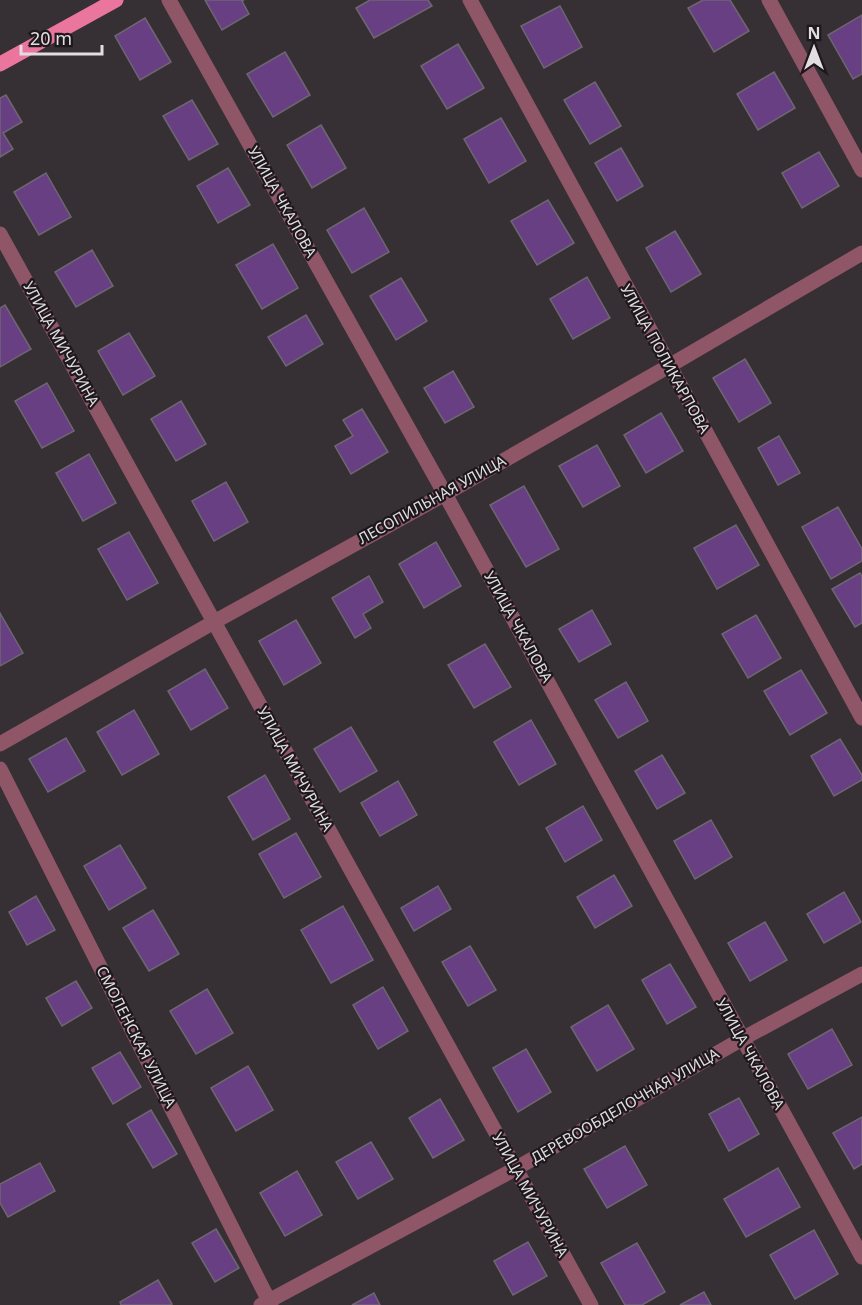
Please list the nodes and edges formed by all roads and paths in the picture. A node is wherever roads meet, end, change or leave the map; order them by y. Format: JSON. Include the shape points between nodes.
{"nodes":[{"id":1,"x":116,"y":0,"type":"edge"},
{"id":2,"x":169,"y":0,"type":"edge"},
{"id":3,"x":470,"y":0,"type":"edge"},
{"id":4,"x":769,"y":0,"type":"edge"},
{"id":5,"x":0,"y":64,"type":"edge"},
{"id":6,"x":862,"y":170,"type":"edge"},
{"id":7,"x":0,"y":234,"type":"edge"},
{"id":8,"x":862,"y":253,"type":"edge"},
{"id":9,"x":669,"y":366,"type":"junction"},
{"id":10,"x":445,"y":494,"type":"junction"},
{"id":11,"x":214,"y":622,"type":"junction"},
{"id":12,"x":862,"y":718,"type":"edge"},
{"id":13,"x":0,"y":744,"type":"edge"},
{"id":14,"x":0,"y":769,"type":"edge"},
{"id":15,"x":862,"y":974,"type":"edge"},
{"id":16,"x":742,"y":1039,"type":"junction"},
{"id":17,"x":515,"y":1169,"type":"junction"},
{"id":18,"x":862,"y":1257,"type":"edge"},
{"id":19,"x":267,"y":1304,"type":"edge"},
{"id":20,"x":591,"y":1305,"type":"edge"}],
"edges":[{"from":1,"to":5,"type":"main road"},
{"from":2,"to":10,"type":"street","name":"УЛИЦА ЧКАЛОВА"},
{"from":3,"to":9,"type":"street","name":"УЛИЦА ПОЛИКАРПОВА"},
{"from":4,"to":6,"type":"street"},
{"from":7,"to":11,"type":"street","name":"УЛИЦА МИЧУРИНА"},
{"from":8,"to":9,"type":"street","name":"ЛЕСОПИЛЬНАЯ УЛИЦА"},
{"from":9,"to":10,"type":"street","name":"ЛЕСОПИЛЬНАЯ УЛИЦА"},
{"from":9,"to":12,"type":"street","name":"УЛИЦА ПОЛИКАРПОВА"},
{"from":10,"to":11,"type":"street","name":"ЛЕСОПИЛЬНАЯ УЛИЦА"},
{"from":10,"to":16,"type":"street","name":"УЛИЦА ЧКАЛОВА"},
{"from":11,"to":13,"type":"street","name":"ЛЕСОПИЛЬНАЯ УЛИЦА"},
{"from":11,"to":17,"type":"street","name":"УЛИЦА МИЧУРИНА"},
{"from":14,"to":19,"type":"street","name":"СМОЛЕНСКАЯ УЛИЦА"},
{"from":15,"to":16,"type":"street","name":"ДЕРЕВООБДЕЛОЧНАЯ УЛИЦА"},
{"from":16,"to":17,"type":"street","name":"ДЕРЕВООБДЕЛОЧНАЯ УЛИЦА"},
{"from":16,"to":18,"type":"street","name":"УЛИЦА ЧКАЛОВА"},
{"from":17,"to":19,"type":"street","name":"ДЕРЕВООБДЕЛОЧНАЯ УЛИЦА"},
{"from":17,"to":20,"type":"street","name":"УЛИЦА МИЧУРИНА"}]}
